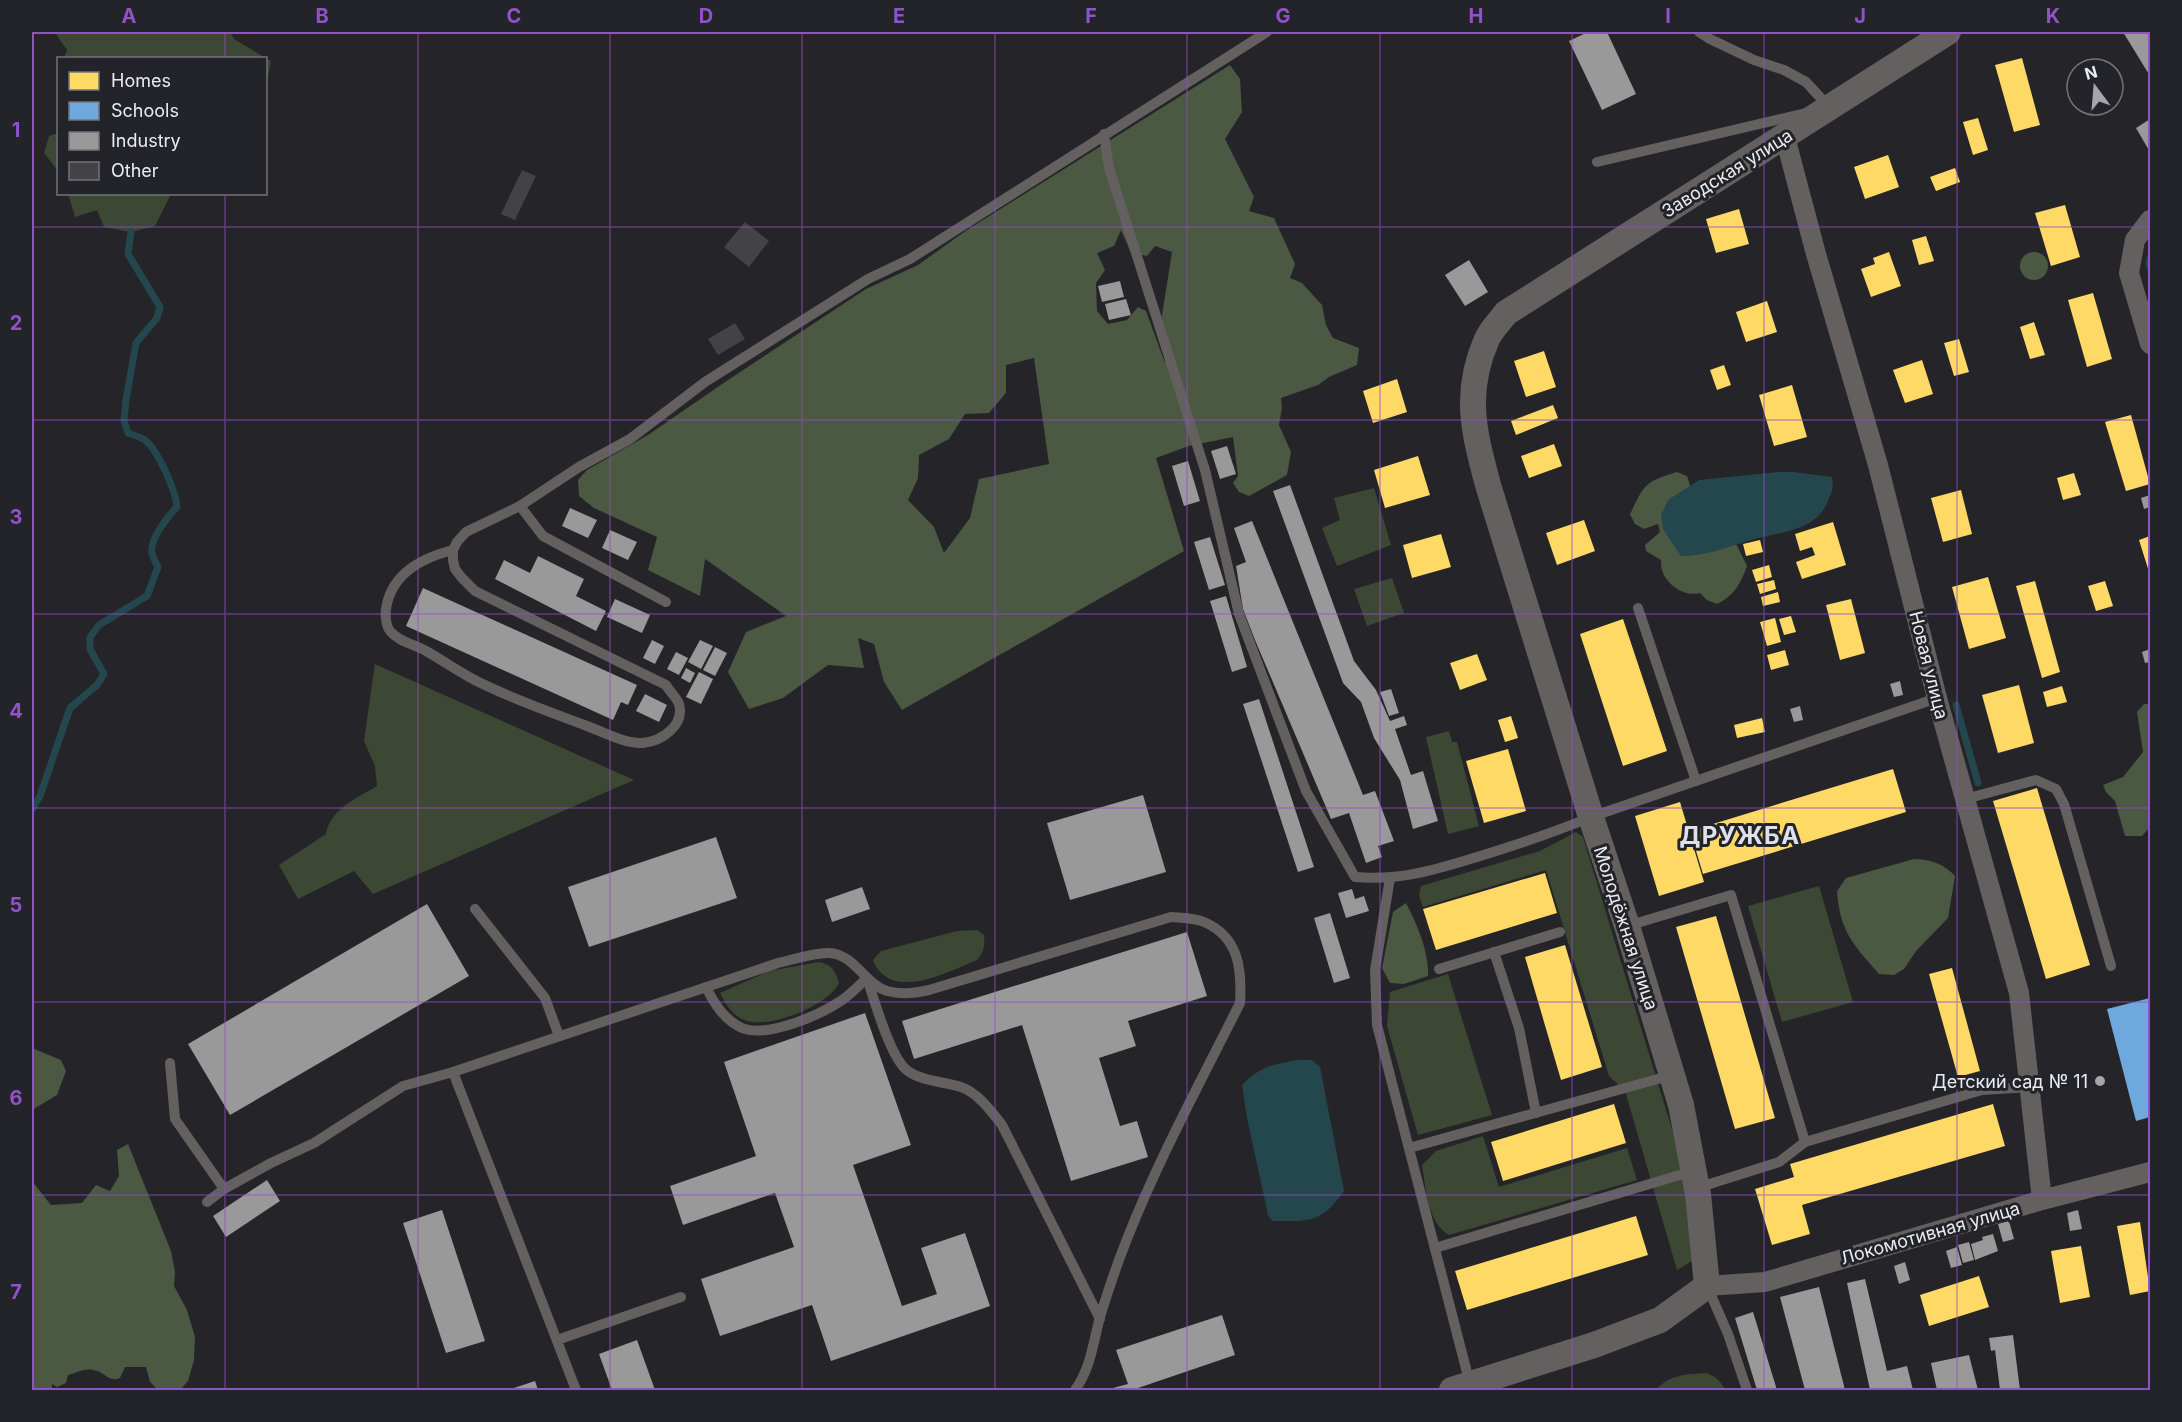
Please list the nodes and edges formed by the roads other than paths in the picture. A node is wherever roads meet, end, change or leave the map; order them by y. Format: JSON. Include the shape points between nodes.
{"nodes":[{"id":1,"x":1267,"y":32,"type":"edge"},
{"id":2,"x":1699,"y":32,"type":"edge"},
{"id":3,"x":1948,"y":32,"type":"edge"},
{"id":4,"x":1830,"y":108,"type":"junction"},
{"id":5,"x":1104,"y":134,"type":"junction"},
{"id":6,"x":1785,"y":136,"type":"junction"},
{"id":7,"x":1597,"y":162,"type":"dead end"},
{"id":8,"x":2151,"y":220,"type":"edge"},
{"id":9,"x":1506,"y":313,"type":"joint"},
{"id":10,"x":2151,"y":344,"type":"edge"},
{"id":11,"x":520,"y":506,"type":"junction"},
{"id":12,"x":453,"y":550,"type":"junction"},
{"id":13,"x":666,"y":602,"type":"dead end"},
{"id":14,"x":1638,"y":608,"type":"dead end"},
{"id":15,"x":1936,"y":698,"type":"junction"},
{"id":16,"x":1696,"y":781,"type":"junction"},
{"id":17,"x":1965,"y":800,"type":"junction"},
{"id":18,"x":1591,"y":818,"type":"junction"},
{"id":19,"x":1390,"y":878,"type":"junction"},
{"id":20,"x":475,"y":909,"type":"dead end"},
{"id":21,"x":1627,"y":926,"type":"junction"},
{"id":22,"x":1560,"y":932,"type":"dead end"},
{"id":23,"x":1494,"y":952,"type":"junction"},
{"id":24,"x":2111,"y":966,"type":"dead end"},
{"id":25,"x":1439,"y":969,"type":"dead end"},
{"id":26,"x":867,"y":978,"type":"junction"},
{"id":27,"x":706,"y":987,"type":"junction"},
{"id":28,"x":559,"y":1036,"type":"junction"},
{"id":29,"x":170,"y":1063,"type":"dead end"},
{"id":30,"x":453,"y":1072,"type":"junction"},
{"id":31,"x":1672,"y":1075,"type":"junction"},
{"id":32,"x":2030,"y":1087,"type":"junction"},
{"id":33,"x":1536,"y":1113,"type":"junction"},
{"id":34,"x":1805,"y":1142,"type":"junction"},
{"id":35,"x":1409,"y":1148,"type":"junction"},
{"id":36,"x":2151,"y":1172,"type":"edge"},
{"id":37,"x":1695,"y":1179,"type":"junction"},
{"id":38,"x":224,"y":1188,"type":"junction"},
{"id":39,"x":2042,"y":1200,"type":"junction"},
{"id":40,"x":207,"y":1202,"type":"dead end"},
{"id":41,"x":1435,"y":1248,"type":"junction"},
{"id":42,"x":1707,"y":1286,"type":"junction"},
{"id":43,"x":681,"y":1297,"type":"dead end"},
{"id":44,"x":1100,"y":1319,"type":"junction"},
{"id":45,"x":557,"y":1340,"type":"junction"},
{"id":46,"x":1461,"y":1388,"type":"edge"},
{"id":47,"x":576,"y":1390,"type":"edge"},
{"id":48,"x":1075,"y":1390,"type":"edge"},
{"id":49,"x":1747,"y":1390,"type":"edge"}],
"edges":[{"from":1,"to":5,"type":"lane"},
{"from":2,"to":4,"type":"lane","via":[[1806,82]]},
{"from":3,"to":4,"type":"street","name":"Заводская улица"},
{"from":4,"to":6,"type":"street","name":"Заводская улица"},
{"from":4,"to":7,"type":"lane"},
{"from":5,"to":11,"type":"lane","via":[[910,259],[868,279],[715,376],[630,439]]},
{"from":5,"to":19,"type":"lane","via":[[1109,168],[1204,470],[1239,614],[1306,791],[1355,877]]},
{"from":6,"to":9,"type":"street","name":"Заводская улица"},
{"from":6,"to":15,"type":"street","name":"Новая улица","via":[[1878,465]]},
{"from":8,"to":10,"type":"street","via":[[2135,240],[2129,273]]},
{"from":9,"to":18,"type":"street","name":"Молодёжная улица","via":[[1488,338],[1475,375],[1472,408],[1477,444]]},
{"from":11,"to":12,"type":"lane","via":[[466,532]]},
{"from":11,"to":13,"type":"lane","via":[[543,536]]},
{"from":12,"to":12,"type":"lane","via":[[432,556],[394,584],[385,614],[389,630],[485,685],[614,737],[641,743],[660,740],[671,731],[679,704],[666,686],[475,591],[455,569]]},
{"from":14,"to":16,"type":"lane"},
{"from":15,"to":16,"type":"lane"},
{"from":15,"to":17,"type":"street","name":"Новая улица"},
{"from":16,"to":18,"type":"lane"},
{"from":17,"to":24,"type":"lane","via":[[2036,780],[2056,789],[2064,804]]},
{"from":17,"to":32,"type":"street","name":"Новая улица","via":[[2019,993]]},
{"from":18,"to":19,"type":"lane","via":[[1538,839],[1419,874]]},
{"from":18,"to":21,"type":"street","name":"Молодёжная улица"},
{"from":19,"to":35,"type":"lane","via":[[1375,970],[1377,1025]]},
{"from":20,"to":28,"type":"lane","via":[[544,998]]},
{"from":21,"to":31,"type":"street","name":"Молодёжная улица"},
{"from":21,"to":34,"type":"lane","via":[[1731,895]]},
{"from":22,"to":23,"type":"lane"},
{"from":23,"to":25,"type":"lane"},
{"from":23,"to":33,"type":"lane","via":[[1519,1028]]},
{"from":26,"to":27,"type":"lane","via":[[848,960],[830,953],[778,963]]},
{"from":26,"to":27,"type":"lane","via":[[839,1002],[771,1030],[755,1031],[730,1020]]},
{"from":26,"to":44,"type":"lane","via":[[896,1057],[908,1071],[964,1088],[986,1104],[1002,1125]]},
{"from":26,"to":44,"type":"lane","via":[[885,991],[905,994],[929,990],[1171,917],[1203,921],[1226,934],[1242,976],[1240,1003],[1159,1163],[1126,1240]]},
{"from":27,"to":28,"type":"lane"},
{"from":28,"to":30,"type":"lane"},
{"from":29,"to":38,"type":"lane","via":[[176,1119]]},
{"from":30,"to":38,"type":"lane","via":[[403,1086],[314,1143]]},
{"from":30,"to":45,"type":"lane"},
{"from":31,"to":33,"type":"lane"},
{"from":31,"to":37,"type":"street","name":"Молодёжная улица"},
{"from":32,"to":34,"type":"lane","via":[[1982,1090]]},
{"from":32,"to":39,"type":"street","name":"Новая улица"},
{"from":33,"to":35,"type":"lane"},
{"from":34,"to":37,"type":"lane","via":[[1779,1162]]},
{"from":35,"to":41,"type":"lane"},
{"from":36,"to":39,"type":"street","name":"Локомотивная улица"},
{"from":37,"to":41,"type":"lane"},
{"from":37,"to":42,"type":"street","name":"Молодёжная улица"},
{"from":38,"to":40,"type":"lane"},
{"from":39,"to":42,"type":"street","name":"Локомотивная улица","via":[[1765,1282]]},
{"from":41,"to":46,"type":"lane"},
{"from":42,"to":46,"type":"street","via":[[1660,1320]]},
{"from":42,"to":49,"type":"lane"},
{"from":43,"to":45,"type":"lane"},
{"from":44,"to":48,"type":"lane","via":[[1092,1356]]},
{"from":45,"to":47,"type":"lane"}]}
